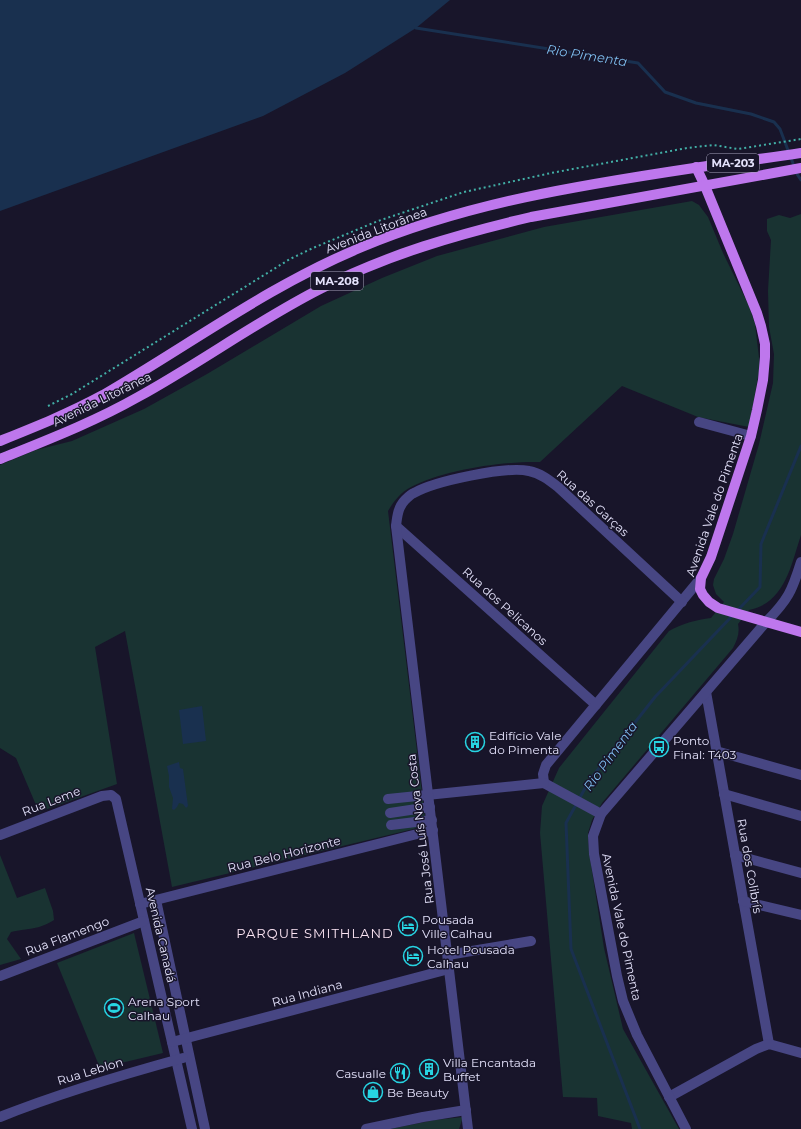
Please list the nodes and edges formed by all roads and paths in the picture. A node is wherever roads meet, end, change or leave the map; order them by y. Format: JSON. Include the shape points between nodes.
{"nodes":[{"id":1,"x":800,"y":139,"type":"edge"},
{"id":2,"x":775,"y":144,"type":"dead end"},
{"id":3,"x":801,"y":153,"type":"edge"},
{"id":4,"x":696,"y":168,"type":"junction"},
{"id":5,"x":801,"y":168,"type":"edge"},
{"id":6,"x":705,"y":186,"type":"junction"},
{"id":7,"x":116,"y":387,"type":"junction"},
{"id":8,"x":55,"y":418,"type":"junction"},
{"id":9,"x":92,"y":420,"type":"junction"},
{"id":10,"x":699,"y":422,"type":"dead end"},
{"id":11,"x":751,"y":436,"type":"junction"},
{"id":12,"x":0,"y":441,"type":"edge"},
{"id":13,"x":28,"y":448,"type":"junction"},
{"id":14,"x":0,"y":459,"type":"edge"},
{"id":15,"x":396,"y":526,"type":"junction"},
{"id":16,"x":801,"y":562,"type":"edge"},
{"id":17,"x":701,"y":578,"type":"junction"},
{"id":18,"x":703,"y":595,"type":"junction"},
{"id":19,"x":682,"y":602,"type":"junction"},
{"id":20,"x":764,"y":624,"type":"junction"},
{"id":21,"x":801,"y":632,"type":"edge"},
{"id":22,"x":706,"y":692,"type":"junction"},
{"id":23,"x":596,"y":705,"type":"junction"},
{"id":24,"x":716,"y":751,"type":"junction"},
{"id":25,"x":801,"y":775,"type":"edge"},
{"id":26,"x":544,"y":784,"type":"junction"},
{"id":27,"x":724,"y":794,"type":"junction"},
{"id":28,"x":111,"y":795,"type":"joint"},
{"id":29,"x":429,"y":795,"type":"junction"},
{"id":30,"x":388,"y":799,"type":"dead end"},
{"id":31,"x":430,"y":807,"type":"junction"},
{"id":32,"x":390,"y":813,"type":"dead end"},
{"id":33,"x":602,"y":814,"type":"junction"},
{"id":34,"x":801,"y":816,"type":"edge"},
{"id":35,"x":432,"y":820,"type":"junction"},
{"id":36,"x":391,"y":825,"type":"dead end"},
{"id":37,"x":433,"y":830,"type":"junction"},
{"id":38,"x":0,"y":834,"type":"edge"},
{"id":39,"x":735,"y":855,"type":"junction"},
{"id":40,"x":801,"y":873,"type":"edge"},
{"id":41,"x":156,"y":900,"type":"junction"},
{"id":42,"x":743,"y":901,"type":"junction"},
{"id":43,"x":140,"y":904,"type":"junction"},
{"id":44,"x":801,"y":916,"type":"edge"},
{"id":45,"x":144,"y":921,"type":"junction"},
{"id":46,"x":531,"y":941,"type":"dead end"},
{"id":47,"x":448,"y":955,"type":"junction"},
{"id":48,"x":450,"y":969,"type":"junction"},
{"id":49,"x":0,"y":976,"type":"edge"},
{"id":50,"x":186,"y":1038,"type":"junction"},
{"id":51,"x":172,"y":1042,"type":"junction"},
{"id":52,"x":770,"y":1044,"type":"junction"},
{"id":53,"x":801,"y":1053,"type":"edge"},
{"id":54,"x":189,"y":1056,"type":"junction"},
{"id":55,"x":176,"y":1060,"type":"junction"},
{"id":56,"x":669,"y":1097,"type":"junction"},
{"id":57,"x":466,"y":1110,"type":"junction"},
{"id":58,"x":0,"y":1117,"type":"edge"},
{"id":59,"x":192,"y":1129,"type":"edge"},
{"id":60,"x":205,"y":1129,"type":"edge"},
{"id":61,"x":366,"y":1129,"type":"edge"},
{"id":62,"x":468,"y":1129,"type":"edge"},
{"id":63,"x":686,"y":1129,"type":"edge"}],
"edges":[{"from":1,"to":2,"type":"path"},
{"from":3,"to":4,"type":"main road","name":"Avenida Litorânea","number":"MA-203"},
{"from":4,"to":6,"type":"main road","name":"Avenida Vale do Pimenta"},
{"from":4,"to":7,"type":"main road","name":"Avenida Litorânea","number":"MA-208","via":[[510,200],[463,212],[384,238],[333,259],[282,286]]},
{"from":5,"to":6,"type":"main road","name":"Avenida Litorânea","number":"MA-203"},
{"from":6,"to":9,"type":"main road","name":"Avenida Litorânea","number":"MA-208","via":[[531,217],[454,237],[383,261],[320,289],[162,384]]},
{"from":6,"to":11,"type":"main road","name":"Avenida Vale do Pimenta","via":[[762,326],[763,380]]},
{"from":7,"to":8,"type":"main road","name":"Avenida Litorânea","number":"MA-208"},
{"from":7,"to":9,"type":"main road","via":[[108,396],[86,408],[86,417]]},
{"from":8,"to":12,"type":"main road","name":"Avenida Litorânea","number":"MA-208"},
{"from":8,"to":13,"type":"main road","via":[[62,422],[60,430],[39,439]]},
{"from":9,"to":13,"type":"main road","name":"Avenida Litorânea","number":"MA-208"},
{"from":10,"to":11,"type":"street"},
{"from":11,"to":17,"type":"main road","name":"Avenida Vale do Pimenta","via":[[711,557]]},
{"from":13,"to":14,"type":"main road","name":"Avenida Litorânea","number":"MA-208"},
{"from":15,"to":19,"type":"street","name":"Rua das Garças","via":[[398,511],[403,502],[413,493],[434,484],[495,472],[519,469],[530,471],[558,487]]},
{"from":15,"to":23,"type":"street","name":"Rua dos Pelicanos"},
{"from":15,"to":29,"type":"street","name":"Rua José Luís Nova Costa"},
{"from":16,"to":20,"type":"street","name":"Avenida Vale do Pimenta","via":[[790,593]]},
{"from":17,"to":18,"type":"main road","name":"Avenida Vale do Pimenta","via":[[700,589]]},
{"from":17,"to":19,"type":"street"},
{"from":18,"to":19,"type":"street","name":"Avenida Vale do Pimenta"},
{"from":18,"to":20,"type":"main road","via":[[718,608],[750,617]]},
{"from":19,"to":23,"type":"street"},
{"from":20,"to":21,"type":"main road"},
{"from":20,"to":22,"type":"street","name":"Avenida Vale do Pimenta"},
{"from":22,"to":24,"type":"street","name":"Rua dos Colibrís"},
{"from":22,"to":33,"type":"street","name":"Avenida Vale do Pimenta"},
{"from":23,"to":26,"type":"street","via":[[546,766],[543,774]]},
{"from":24,"to":25,"type":"street"},
{"from":24,"to":27,"type":"street","name":"Rua dos Colibrís"},
{"from":26,"to":29,"type":"street"},
{"from":26,"to":33,"type":"street"},
{"from":27,"to":34,"type":"street"},
{"from":27,"to":39,"type":"street","name":"Rua dos Colibrís"},
{"from":28,"to":38,"type":"street","name":"Rua Leme","via":[[102,796]]},
{"from":28,"to":43,"type":"street","name":"Avenida Canadá","via":[[116,799]]},
{"from":29,"to":30,"type":"street"},
{"from":29,"to":31,"type":"street","name":"Rua José Luís Nova Costa"},
{"from":31,"to":32,"type":"street"},
{"from":31,"to":35,"type":"street","name":"Rua José Luís Nova Costa"},
{"from":33,"to":56,"type":"street","name":"Avenida Vale do Pimenta","via":[[594,832],[593,848],[617,976],[630,1018]]},
{"from":35,"to":36,"type":"street"},
{"from":35,"to":37,"type":"street","name":"Rua José Luís Nova Costa"},
{"from":37,"to":41,"type":"street","name":"Rua Belo Horizonte"},
{"from":37,"to":47,"type":"street","name":"Rua José Luís Nova Costa"},
{"from":39,"to":40,"type":"street"},
{"from":39,"to":42,"type":"street","name":"Rua dos Colibrís"},
{"from":41,"to":43,"type":"street","name":"Rua Belo Horizonte"},
{"from":41,"to":50,"type":"street","name":"Avenida Canadá"},
{"from":42,"to":44,"type":"street"},
{"from":42,"to":52,"type":"street","name":"Rua dos Colibrís"},
{"from":43,"to":45,"type":"street","name":"Avenida Canadá"},
{"from":45,"to":49,"type":"street","name":"Rua Flamengo"},
{"from":45,"to":51,"type":"street","name":"Avenida Canadá"},
{"from":46,"to":47,"type":"street"},
{"from":47,"to":48,"type":"street","name":"Rua José Luís Nova Costa"},
{"from":48,"to":50,"type":"street","name":"Rua Indiana"},
{"from":48,"to":57,"type":"street","name":"Rua José Luís Nova Costa"},
{"from":50,"to":51,"type":"street","name":"Rua Indiana"},
{"from":50,"to":54,"type":"street","name":"Avenida Canadá"},
{"from":51,"to":55,"type":"street","name":"Avenida Canadá"},
{"from":52,"to":53,"type":"street"},
{"from":52,"to":56,"type":"street"},
{"from":54,"to":55,"type":"street","name":"Rua Leblon"},
{"from":54,"to":60,"type":"street","name":"Avenida Canadá"},
{"from":55,"to":58,"type":"street","name":"Rua Leblon","via":[[91,1084]]},
{"from":55,"to":59,"type":"street","name":"Avenida Canadá"},
{"from":56,"to":63,"type":"street","name":"Avenida Vale do Pimenta"},
{"from":57,"to":61,"type":"street"},
{"from":57,"to":62,"type":"street","name":"Rua José Luís Nova Costa"}]}
